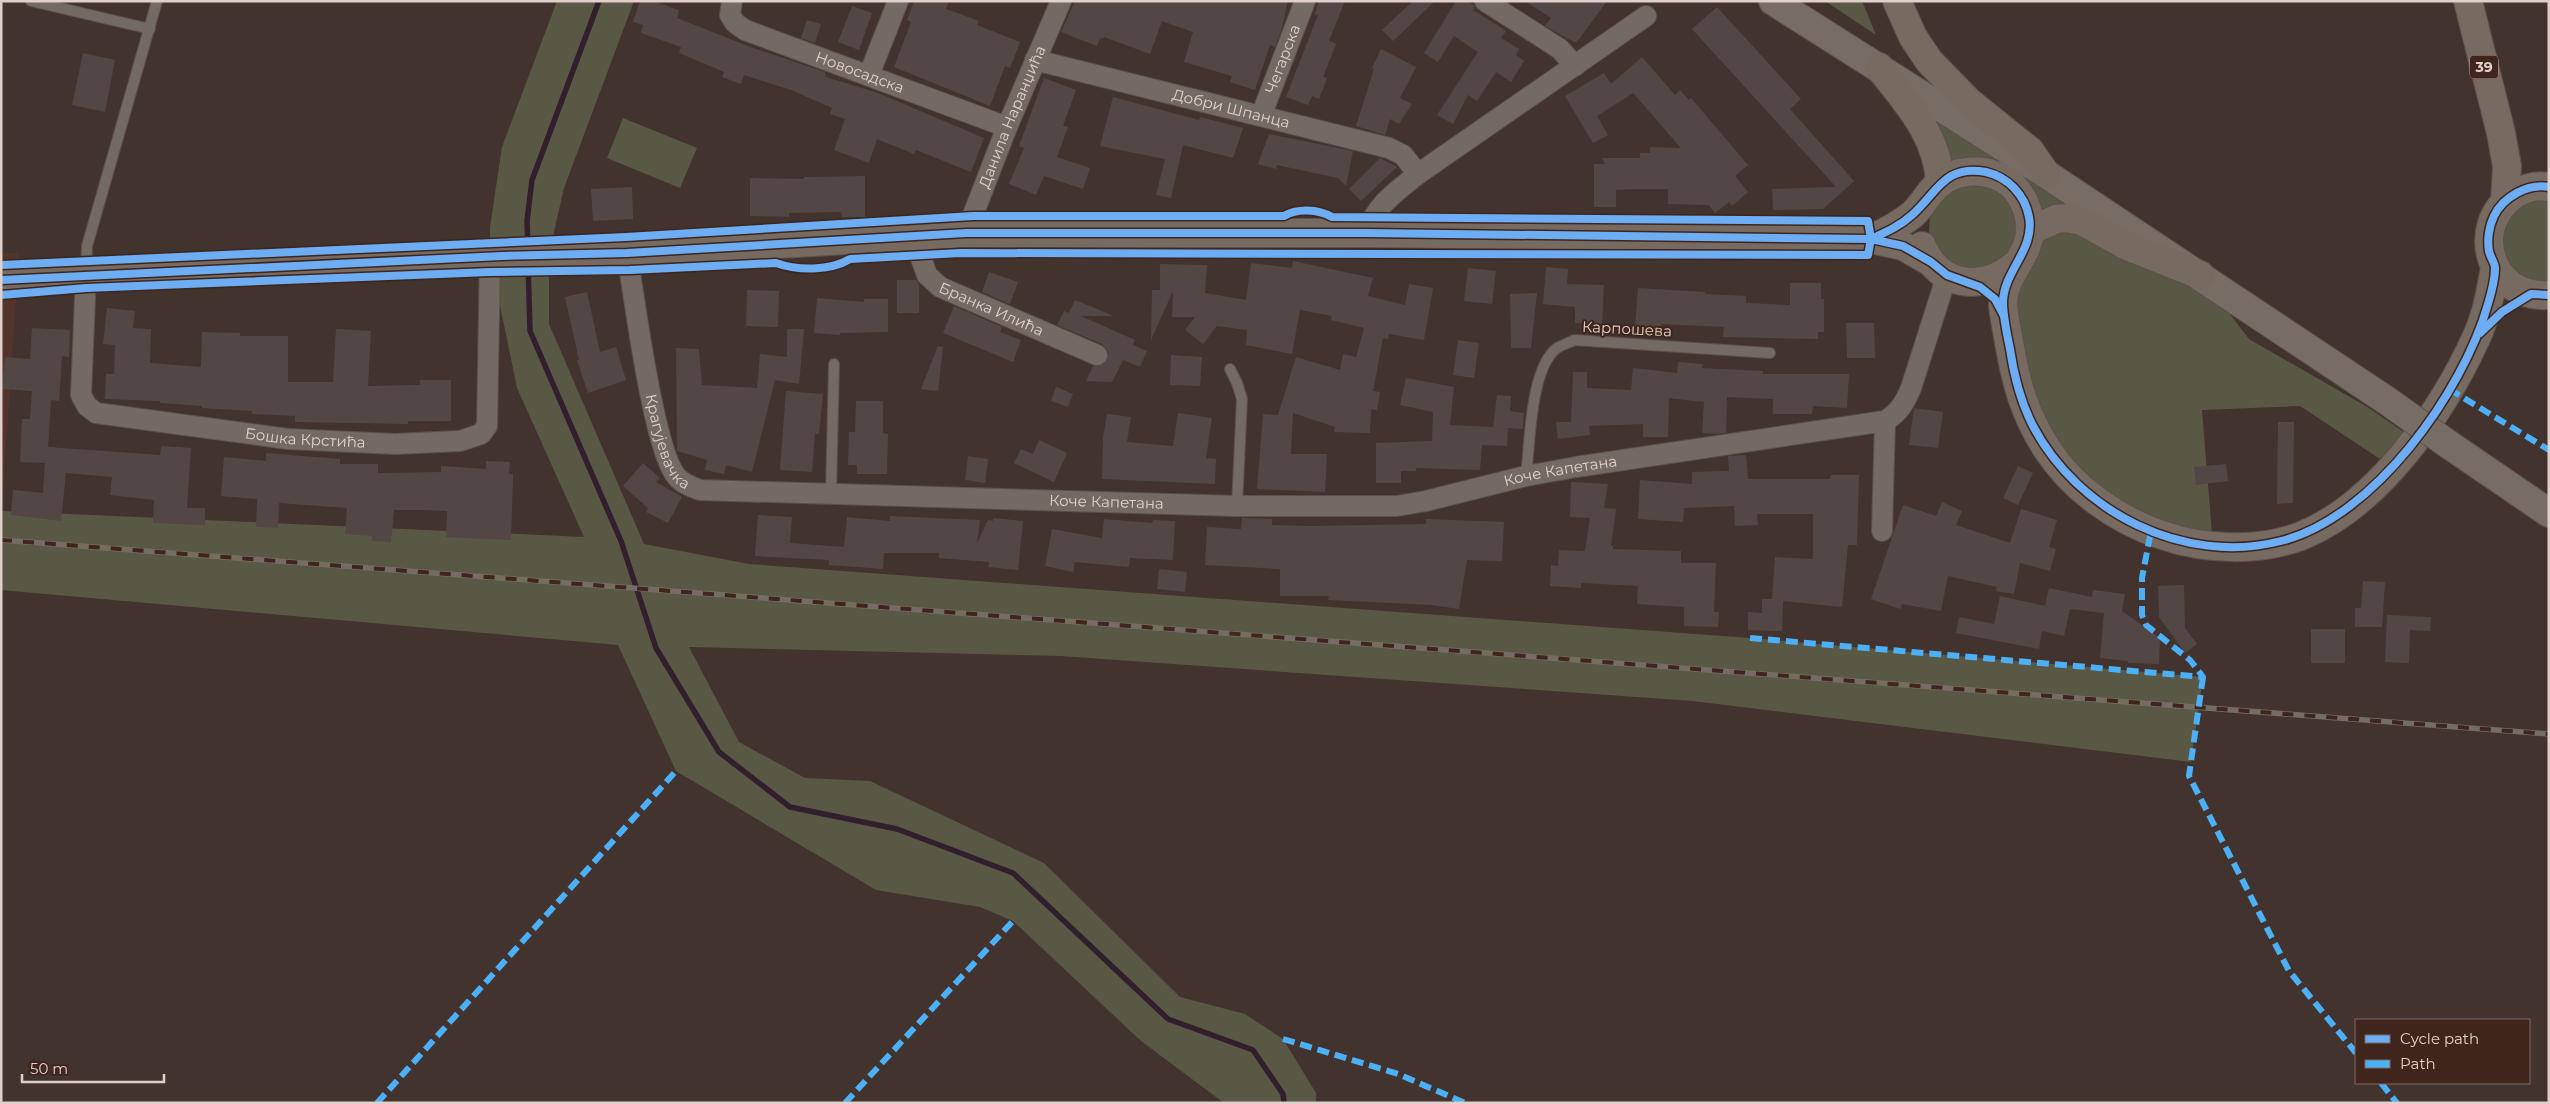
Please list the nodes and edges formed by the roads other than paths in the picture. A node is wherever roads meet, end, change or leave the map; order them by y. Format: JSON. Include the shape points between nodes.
{"nodes":[{"id":1,"x":30,"y":1,"type":"edge"},
{"id":2,"x":157,"y":1,"type":"edge"},
{"id":3,"x":732,"y":1,"type":"edge"},
{"id":4,"x":898,"y":1,"type":"edge"},
{"id":5,"x":1061,"y":1,"type":"edge"},
{"id":6,"x":1305,"y":1,"type":"edge"},
{"id":7,"x":1485,"y":1,"type":"edge"},
{"id":8,"x":1773,"y":1,"type":"edge"},
{"id":9,"x":1897,"y":1,"type":"edge"},
{"id":10,"x":2468,"y":1,"type":"edge"},
{"id":11,"x":1646,"y":16,"type":"dead end"},
{"id":12,"x":150,"y":29,"type":"junction"},
{"id":13,"x":1035,"y":60,"type":"junction"},
{"id":14,"x":1575,"y":66,"type":"junction"},
{"id":15,"x":1879,"y":67,"type":"junction"},
{"id":16,"x":869,"y":75,"type":"junction"},
{"id":17,"x":1261,"y":116,"type":"junction"},
{"id":18,"x":1007,"y":127,"type":"junction"},
{"id":19,"x":2501,"y":133,"type":"junction"},
{"id":20,"x":1418,"y":174,"type":"junction"},
{"id":21,"x":2046,"y":174,"type":"junction"},
{"id":22,"x":2545,"y":186,"type":"edge"},
{"id":23,"x":1932,"y":192,"type":"junction"},
{"id":24,"x":2505,"y":201,"type":"junction"},
{"id":25,"x":2030,"y":231,"type":"junction"},
{"id":26,"x":966,"y":233,"type":"junction"},
{"id":27,"x":1367,"y":233,"type":"junction"},
{"id":28,"x":913,"y":236,"type":"junction"},
{"id":29,"x":1871,"y":239,"type":"junction"},
{"id":30,"x":626,"y":253,"type":"junction"},
{"id":31,"x":496,"y":256,"type":"junction"},
{"id":32,"x":2014,"y":266,"type":"junction"},
{"id":33,"x":2495,"y":268,"type":"junction"},
{"id":34,"x":1950,"y":273,"type":"junction"},
{"id":35,"x":86,"y":274,"type":"junction"},
{"id":36,"x":2200,"y":275,"type":"junction"},
{"id":37,"x":1,"y":280,"type":"edge"},
{"id":38,"x":2540,"y":294,"type":"edge"},
{"id":39,"x":2004,"y":316,"type":"junction"},
{"id":40,"x":2478,"y":335,"type":"junction"},
{"id":41,"x":1770,"y":352,"type":"dead end"},
{"id":42,"x":1097,"y":355,"type":"dead end"},
{"id":43,"x":834,"y":364,"type":"dead end"},
{"id":44,"x":1230,"y":369,"type":"dead end"},
{"id":45,"x":1885,"y":421,"type":"junction"},
{"id":46,"x":1526,"y":476,"type":"junction"},
{"id":47,"x":831,"y":494,"type":"junction"},
{"id":48,"x":975,"y":498,"type":"joint"},
{"id":49,"x":1237,"y":506,"type":"junction"},
{"id":50,"x":2549,"y":512,"type":"edge"},
{"id":51,"x":1882,"y":531,"type":"dead end"}],
"edges":[{"from":1,"to":12,"type":"lane"},
{"from":2,"to":12,"type":"lane"},
{"from":3,"to":16,"type":"street","name":"Новосадска","via":[[730,15],[745,30]]},
{"from":4,"to":16,"type":"street"},
{"from":5,"to":13,"type":"street","name":"Данила Наранџића"},
{"from":6,"to":17,"type":"street","name":"Чегарска"},
{"from":7,"to":14,"type":"street","via":[[1560,49]]},
{"from":8,"to":15,"type":"main road"},
{"from":9,"to":21,"type":"main road","via":[[1913,37],[1930,61],[1969,102],[2030,151]]},
{"from":10,"to":19,"type":"main road","number":"39"},
{"from":11,"to":14,"type":"street"},
{"from":12,"to":35,"type":"lane","via":[[88,246]]},
{"from":13,"to":17,"type":"street","name":"Добри Шпанца"},
{"from":13,"to":18,"type":"street","name":"Данила Наранџића"},
{"from":14,"to":20,"type":"street"},
{"from":15,"to":21,"type":"main road"},
{"from":15,"to":23,"type":"main road","via":[[1927,132],[1937,158]]},
{"from":16,"to":18,"type":"street","name":"Новосадска"},
{"from":17,"to":20,"type":"street","name":"Добри Шпанца","via":[[1389,148],[1403,154]]},
{"from":18,"to":26,"type":"street","name":"Данила Наранџића"},
{"from":19,"to":22,"type":"main road","via":[[2520,161]]},
{"from":19,"to":24,"type":"main road","number":"39","via":[[2507,166]]},
{"from":20,"to":27,"type":"street","via":[[1385,201],[1370,221]]},
{"from":21,"to":36,"type":"main road"},
{"from":22,"to":24,"type":"main road","number":"39","via":[[2522,190]]},
{"from":23,"to":25,"type":"main road","via":[[1963,172],[2001,177],[2023,200]]},
{"from":23,"to":29,"type":"main road","via":[[1901,224]]},
{"from":23,"to":34,"type":"main road","via":[[1921,211],[1919,232],[1925,253]]},
{"from":24,"to":33,"type":"main road","number":"39","via":[[2494,215],[2489,233],[2489,251]]},
{"from":25,"to":32,"type":"main road","via":[[2025,250]]},
{"from":25,"to":36,"type":"main road","via":[[2056,219],[2082,221],[2127,246]]},
{"from":26,"to":27,"type":"main road"},
{"from":26,"to":28,"type":"main road"},
{"from":27,"to":29,"type":"main road"},
{"from":28,"to":30,"type":"main road"},
{"from":28,"to":42,"type":"street","name":"Бранка Илића","via":[[927,275],[940,287]]},
{"from":29,"to":34,"type":"main road","via":[[1903,246]]},
{"from":30,"to":31,"type":"main road"},
{"from":30,"to":47,"type":"street","name":"Крагујевачка","via":[[656,418],[667,461],[676,477],[700,490]]},
{"from":31,"to":35,"type":"main road"},
{"from":31,"to":35,"type":"street","name":"Бошка Крстића","via":[[487,426],[481,434],[460,441],[394,444],[288,439],[96,413],[81,395]]},
{"from":32,"to":34,"type":"main road","via":[[1994,279]]},
{"from":32,"to":39,"type":"main road","via":[[2004,290]]},
{"from":33,"to":38,"type":"main road","number":"39","via":[[2510,285]]},
{"from":33,"to":40,"type":"main road","number":"39"},
{"from":34,"to":39,"type":"main road","number":"39","via":[[1995,299]]},
{"from":34,"to":45,"type":"street","via":[[1911,388],[1899,410]]},
{"from":35,"to":37,"type":"main road"},
{"from":36,"to":50,"type":"main road","bridge":true},
{"from":38,"to":40,"type":"main road","via":[[2502,312]]},
{"from":39,"to":40,"type":"main road","number":"39","via":[[2016,384],[2024,408],[2048,450],[2076,483],[2132,523],[2170,538],[2213,546],[2247,546],[2300,536],[2344,512],[2392,468],[2415,440],[2439,406]]},
{"from":41,"to":46,"type":"lane","name":"Карпошева","via":[[1574,340],[1556,349],[1544,365],[1535,395]]},
{"from":43,"to":47,"type":"lane"},
{"from":44,"to":49,"type":"lane","via":[[1242,399]]},
{"from":45,"to":46,"type":"street","name":"Коче Капетана","via":[[1619,459]]},
{"from":45,"to":51,"type":"street"},
{"from":46,"to":49,"type":"street","name":"Коче Капетана","via":[[1397,506]]},
{"from":47,"to":48,"type":"street","name":"Крагујевачка"},
{"from":48,"to":49,"type":"street","name":"Коче Капетана"}]}
